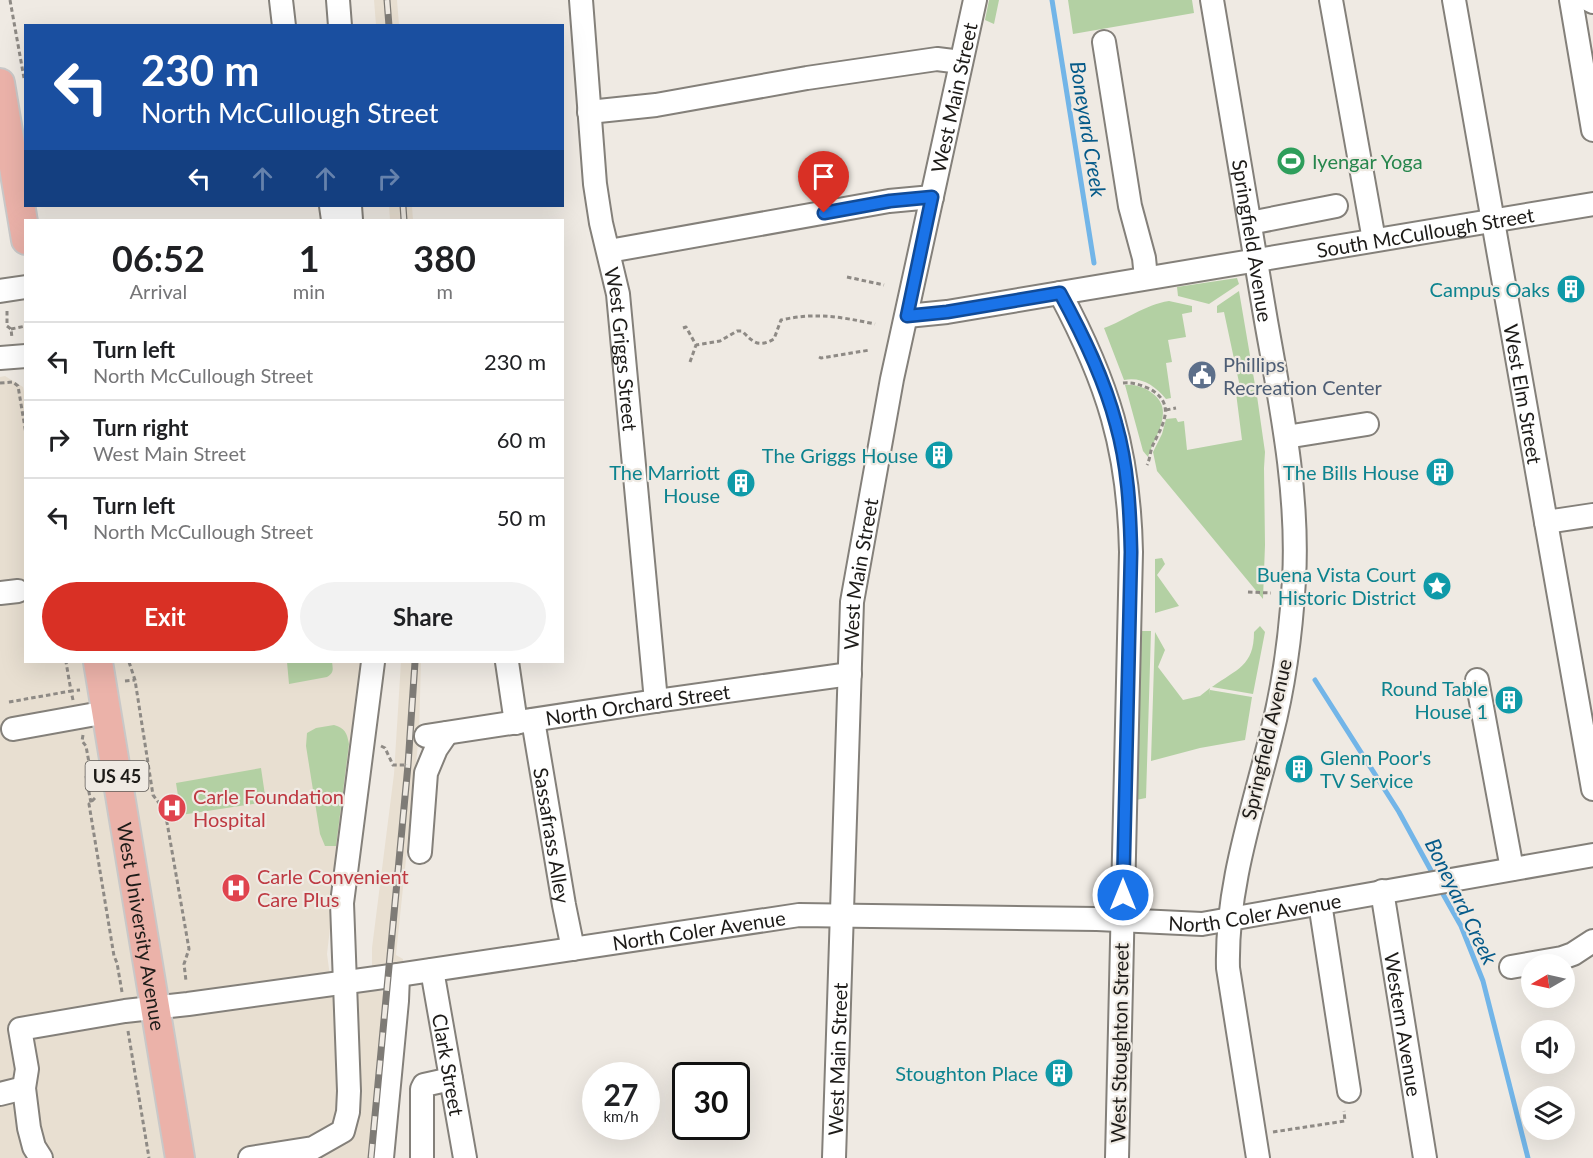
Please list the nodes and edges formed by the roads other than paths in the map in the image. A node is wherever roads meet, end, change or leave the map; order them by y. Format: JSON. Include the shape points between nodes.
{"nodes":[{"id":1,"x":281,"y":0,"type":"edge"},
{"id":2,"x":338,"y":0,"type":"edge"},
{"id":3,"x":581,"y":0,"type":"edge"},
{"id":4,"x":975,"y":0,"type":"edge"},
{"id":5,"x":1212,"y":0,"type":"edge"},
{"id":6,"x":1331,"y":0,"type":"edge"},
{"id":7,"x":1454,"y":0,"type":"edge"},
{"id":8,"x":1571,"y":0,"type":"edge"},
{"id":9,"x":1588,"y":0,"type":"edge"},
{"id":10,"x":1593,"y":2,"type":"edge"},
{"id":11,"x":284,"y":24,"type":"edge"},
{"id":12,"x":340,"y":24,"type":"edge"},
{"id":13,"x":1104,"y":42,"type":"dead end"},
{"id":14,"x":961,"y":62,"type":"junction"},
{"id":15,"x":12,"y":81,"type":"edge"},
{"id":16,"x":590,"y":112,"type":"junction"},
{"id":17,"x":1593,"y":130,"type":"edge"},
{"id":18,"x":4,"y":132,"type":"edge"},
{"id":19,"x":9,"y":192,"type":"edge"},
{"id":20,"x":932,"y":197,"type":"junction"},
{"id":21,"x":1593,"y":204,"type":"edge"},
{"id":22,"x":1336,"y":206,"type":"dead end"},
{"id":23,"x":1493,"y":221,"type":"junction"},
{"id":24,"x":1250,"y":223,"type":"junction"},
{"id":25,"x":24,"y":234,"type":"edge"},
{"id":26,"x":1374,"y":240,"type":"junction"},
{"id":27,"x":609,"y":251,"type":"junction"},
{"id":28,"x":1256,"y":260,"type":"junction"},
{"id":29,"x":1146,"y":278,"type":"junction"},
{"id":30,"x":24,"y":287,"type":"edge"},
{"id":31,"x":0,"y":291,"type":"edge"},
{"id":32,"x":1060,"y":293,"type":"junction"},
{"id":33,"x":907,"y":316,"type":"junction"},
{"id":34,"x":24,"y":356,"type":"edge"},
{"id":35,"x":0,"y":358,"type":"edge"},
{"id":36,"x":1367,"y":424,"type":"dead end"},
{"id":37,"x":1286,"y":437,"type":"junction"},
{"id":38,"x":1593,"y":515,"type":"edge"},
{"id":39,"x":1546,"y":522,"type":"junction"},
{"id":40,"x":98,"y":663,"type":"edge"},
{"id":41,"x":373,"y":663,"type":"edge"},
{"id":42,"x":507,"y":663,"type":"edge"},
{"id":43,"x":850,"y":674,"type":"junction"},
{"id":44,"x":1477,"y":680,"type":"dead end"},
{"id":45,"x":656,"y":701,"type":"junction"},
{"id":46,"x":107,"y":712,"type":"junction"},
{"id":47,"x":525,"y":722,"type":"junction"},
{"id":48,"x":13,"y":729,"type":"dead end"},
{"id":49,"x":1593,"y":789,"type":"edge"},
{"id":50,"x":420,"y":852,"type":"dead end"},
{"id":51,"x":1593,"y":855,"type":"edge"},
{"id":52,"x":1512,"y":869,"type":"junction"},
{"id":53,"x":1382,"y":891,"type":"junction"},
{"id":54,"x":1320,"y":903,"type":"junction"},
{"id":55,"x":842,"y":915,"type":"junction"},
{"id":56,"x":1123,"y":920,"type":"junction"},
{"id":57,"x":1229,"y":921,"type":"junction"},
{"id":58,"x":1593,"y":941,"type":"edge"},
{"id":59,"x":573,"y":949,"type":"junction"},
{"id":60,"x":1511,"y":967,"type":"dead end"},
{"id":61,"x":432,"y":970,"type":"junction"},
{"id":62,"x":398,"y":975,"type":"junction"},
{"id":63,"x":345,"y":982,"type":"junction"},
{"id":64,"x":156,"y":1007,"type":"junction"},
{"id":65,"x":451,"y":1079,"type":"junction"},
{"id":66,"x":24,"y":1088,"type":"junction"},
{"id":67,"x":1349,"y":1091,"type":"road end"},
{"id":68,"x":0,"y":1094,"type":"edge"},
{"id":69,"x":313,"y":1153,"type":"edge"},
{"id":70,"x":41,"y":1158,"type":"edge"},
{"id":71,"x":180,"y":1158,"type":"edge"},
{"id":72,"x":250,"y":1158,"type":"edge"},
{"id":73,"x":382,"y":1158,"type":"edge"},
{"id":74,"x":422,"y":1158,"type":"edge"},
{"id":75,"x":465,"y":1158,"type":"edge"},
{"id":76,"x":834,"y":1158,"type":"edge"},
{"id":77,"x":1117,"y":1158,"type":"edge"},
{"id":78,"x":1258,"y":1158,"type":"edge"},
{"id":79,"x":1425,"y":1158,"type":"edge"}],
"edges":[{"from":1,"to":11,"type":"street"},
{"from":2,"to":12,"type":"street"},
{"from":3,"to":16,"type":"street","name":"West Griggs Street"},
{"from":4,"to":14,"type":"street","name":"West Main Street"},
{"from":5,"to":24,"type":"street","name":"Springfield Avenue"},
{"from":6,"to":26,"type":"street"},
{"from":7,"to":23,"type":"street","name":"West Elm Street"},
{"from":8,"to":17,"type":"street"},
{"from":9,"to":10,"type":"street"},
{"from":13,"to":29,"type":"street","via":[[1130,206]]},
{"from":14,"to":16,"type":"street","via":[[937,59],[656,105]]},
{"from":14,"to":20,"type":"street","name":"West Main Street"},
{"from":15,"to":18,"type":"main road"},
{"from":16,"to":27,"type":"street","name":"West Griggs Street","via":[[595,183]]},
{"from":18,"to":19,"type":"main road"},
{"from":19,"to":25,"type":"main road"},
{"from":20,"to":27,"type":"street"},
{"from":20,"to":33,"type":"street","name":"West Main Street"},
{"from":21,"to":23,"type":"street","name":"South McCullough Street"},
{"from":22,"to":24,"type":"street"},
{"from":23,"to":26,"type":"street","name":"South McCullough Street"},
{"from":23,"to":39,"type":"street","name":"West Elm Street"},
{"from":24,"to":28,"type":"street","name":"Springfield Avenue"},
{"from":26,"to":28,"type":"street","name":"South McCullough Street"},
{"from":27,"to":45,"type":"street","name":"West Griggs Street","via":[[618,294]]},
{"from":28,"to":29,"type":"street","name":"South McCullough Street"},
{"from":28,"to":37,"type":"street","name":"Springfield Avenue"},
{"from":29,"to":32,"type":"street","name":"South McCullough Street"},
{"from":30,"to":31,"type":"street"},
{"from":32,"to":33,"type":"street","name":"South McCullough Street"},
{"from":32,"to":56,"type":"street","name":"West Stoughton Street","via":[[1091,354],[1117,425],[1130,511]]},
{"from":33,"to":43,"type":"street","name":"West Main Street","via":[[890,387],[852,602]]},
{"from":34,"to":35,"type":"street"},
{"from":36,"to":37,"type":"street"},
{"from":37,"to":57,"type":"street","name":"Springfield Avenue","via":[[1294,534],[1291,619],[1274,725],[1241,848]]},
{"from":38,"to":39,"type":"street"},
{"from":39,"to":49,"type":"street","name":"West Elm Street"},
{"from":40,"to":46,"type":"main road","name":"West University Avenue","number":"US 45"},
{"from":41,"to":63,"type":"street","via":[[342,903]]},
{"from":42,"to":47,"type":"street","name":"Sassafrass Alley"},
{"from":43,"to":45,"type":"street","name":"North Orchard Street"},
{"from":43,"to":55,"type":"street","name":"West Main Street"},
{"from":44,"to":52,"type":"street"},
{"from":45,"to":47,"type":"street","name":"North Orchard Street"},
{"from":46,"to":48,"type":"street"},
{"from":46,"to":64,"type":"main road","name":"West University Avenue","number":"US 45"},
{"from":47,"to":50,"type":"street","name":"North Orchard Street","via":[[436,735],[436,749],[426,773]]},
{"from":47,"to":59,"type":"street","name":"Sassafrass Alley"},
{"from":51,"to":52,"type":"street","name":"North Coler Avenue"},
{"from":52,"to":53,"type":"street","name":"North Coler Avenue"},
{"from":53,"to":54,"type":"street","name":"North Coler Avenue"},
{"from":53,"to":79,"type":"street","name":"Western Avenue"},
{"from":54,"to":57,"type":"street","name":"North Coler Avenue"},
{"from":54,"to":67,"type":"street"},
{"from":55,"to":56,"type":"street","name":"North Coler Avenue"},
{"from":55,"to":59,"type":"street","name":"North Coler Avenue","via":[[799,915]]},
{"from":55,"to":76,"type":"street","name":"West Main Street"},
{"from":56,"to":57,"type":"street","name":"North Coler Avenue","via":[[1202,924]]},
{"from":56,"to":77,"type":"street","name":"West Stoughton Street"},
{"from":57,"to":78,"type":"street","name":"Springfield Avenue","via":[[1228,968]]},
{"from":58,"to":60,"type":"street","via":[[1562,958]]},
{"from":59,"to":61,"type":"street","name":"North Coler Avenue"},
{"from":61,"to":62,"type":"street","name":"North Coler Avenue"},
{"from":61,"to":65,"type":"street","name":"Clark Street"},
{"from":62,"to":63,"type":"street","name":"North Coler Avenue"},
{"from":62,"to":73,"type":"street"},
{"from":63,"to":64,"type":"street","name":"North Coler Avenue"},
{"from":63,"to":69,"type":"street","via":[[348,1112],[344,1131]]},
{"from":64,"to":66,"type":"street","name":"North Coler Avenue","via":[[20,1029],[27,1069]]},
{"from":64,"to":71,"type":"main road","name":"West University Avenue","number":"US 45"},
{"from":65,"to":74,"type":"street","via":[[424,1085],[422,1089]]},
{"from":65,"to":75,"type":"street","name":"Clark Street"},
{"from":66,"to":68,"type":"street"},
{"from":66,"to":70,"type":"street","via":[[34,1147]]},
{"from":69,"to":72,"type":"street"}]}
